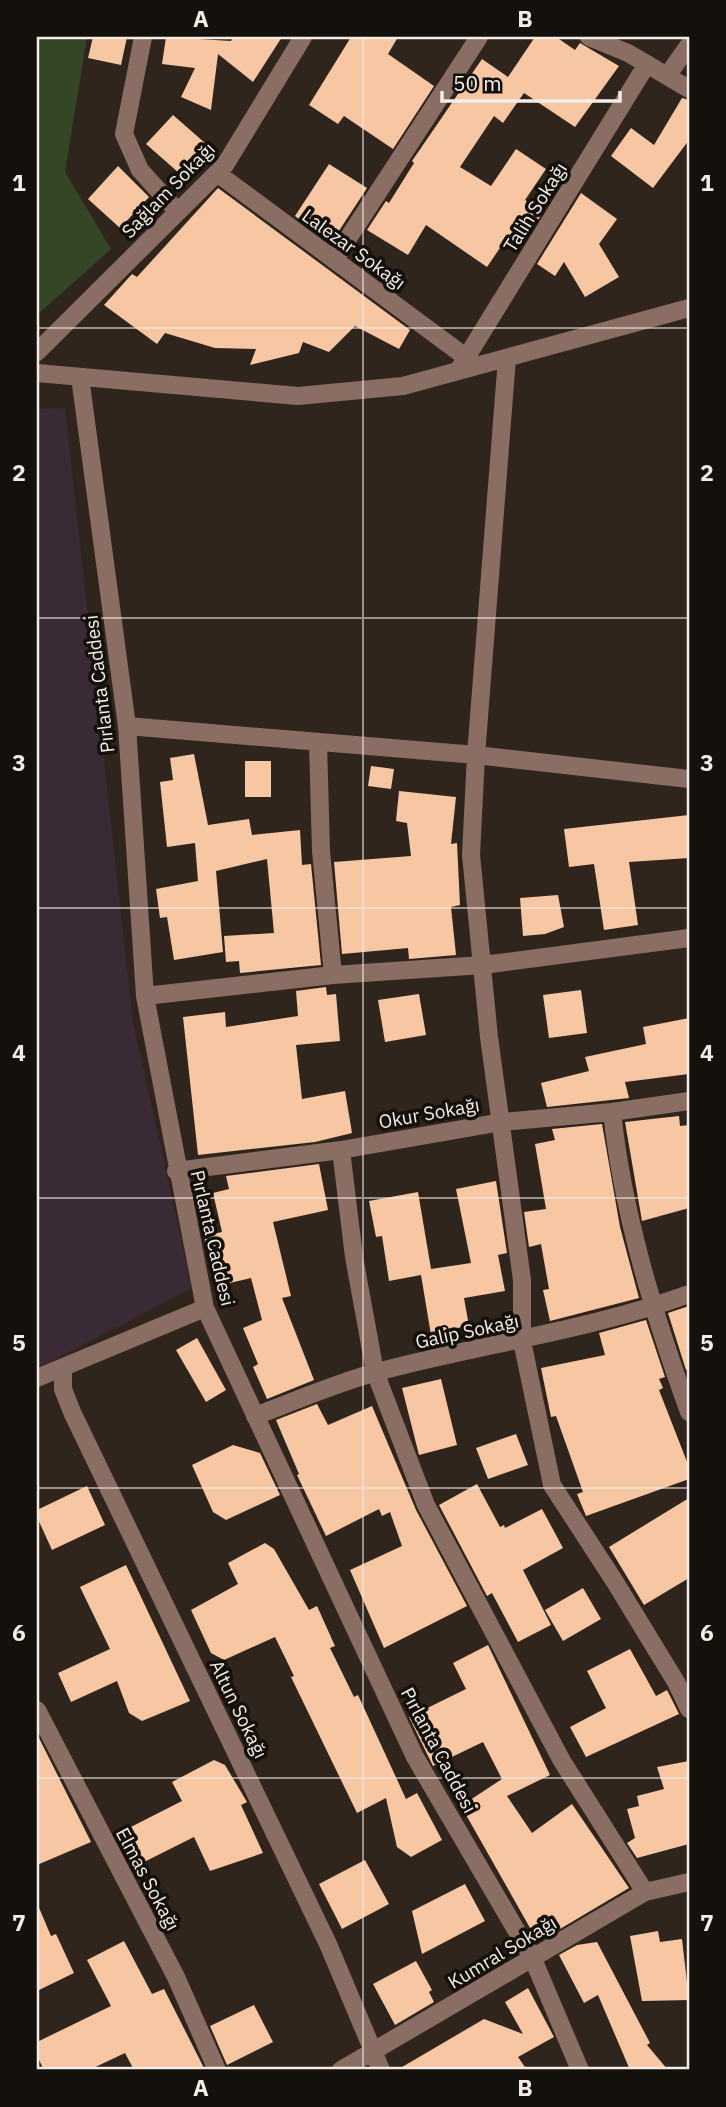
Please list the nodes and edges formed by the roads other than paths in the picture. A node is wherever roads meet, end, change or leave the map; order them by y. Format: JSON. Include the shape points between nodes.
{"nodes":[{"id":1,"x":144,"y":37,"type":"edge"},
{"id":2,"x":303,"y":37,"type":"edge"},
{"id":3,"x":479,"y":37,"type":"edge"},
{"id":4,"x":589,"y":37,"type":"edge"},
{"id":5,"x":689,"y":45,"type":"edge"},
{"id":6,"x":647,"y":64,"type":"junction"},
{"id":7,"x":667,"y":76,"type":"junction"},
{"id":8,"x":689,"y":89,"type":"edge"},
{"id":9,"x":217,"y":173,"type":"junction"},
{"id":10,"x":178,"y":212,"type":"junction"},
{"id":11,"x":334,"y":260,"type":"junction"},
{"id":12,"x":689,"y":308,"type":"edge"},
{"id":13,"x":37,"y":352,"type":"edge"},
{"id":14,"x":507,"y":358,"type":"junction"},
{"id":15,"x":463,"y":364,"type":"junction"},
{"id":16,"x":37,"y":373,"type":"edge"},
{"id":17,"x":80,"y":377,"type":"junction"},
{"id":18,"x":127,"y":726,"type":"junction"},
{"id":19,"x":318,"y":743,"type":"junction"},
{"id":20,"x":476,"y":755,"type":"junction"},
{"id":21,"x":689,"y":779,"type":"edge"},
{"id":22,"x":689,"y":938,"type":"edge"},
{"id":23,"x":483,"y":965,"type":"junction"},
{"id":24,"x":333,"y":975,"type":"junction"},
{"id":25,"x":145,"y":996,"type":"junction"},
{"id":26,"x":689,"y":1101,"type":"edge"},
{"id":27,"x":612,"y":1112,"type":"junction"},
{"id":28,"x":502,"y":1122,"type":"junction"},
{"id":29,"x":341,"y":1150,"type":"junction"},
{"id":30,"x":176,"y":1171,"type":"junction"},
{"id":31,"x":689,"y":1294,"type":"edge"},
{"id":32,"x":655,"y":1306,"type":"junction"},
{"id":33,"x":205,"y":1308,"type":"junction"},
{"id":34,"x":522,"y":1341,"type":"junction"},
{"id":35,"x":63,"y":1367,"type":"junction"},
{"id":36,"x":375,"y":1372,"type":"junction"},
{"id":37,"x":37,"y":1378,"type":"edge"},
{"id":38,"x":689,"y":1412,"type":"edge"},
{"id":39,"x":255,"y":1416,"type":"junction"},
{"id":40,"x":689,"y":1709,"type":"edge"},
{"id":41,"x":37,"y":1710,"type":"edge"},
{"id":42,"x":689,"y":1882,"type":"edge"},
{"id":43,"x":645,"y":1892,"type":"junction"},
{"id":44,"x":533,"y":1959,"type":"junction"},
{"id":45,"x":373,"y":2052,"type":"junction"},
{"id":46,"x":217,"y":2070,"type":"edge"},
{"id":47,"x":341,"y":2070,"type":"edge"},
{"id":48,"x":381,"y":2070,"type":"edge"},
{"id":49,"x":580,"y":2070,"type":"edge"}],
"edges":[{"from":1,"to":10,"type":"street","via":[[124,134],[140,170]]},
{"from":2,"to":9,"type":"street","name":"Sağlam Sokağı"},
{"from":3,"to":11,"type":"street"},
{"from":4,"to":6,"type":"street"},
{"from":5,"to":7,"type":"street"},
{"from":6,"to":7,"type":"street"},
{"from":6,"to":15,"type":"street","name":"Talih Sokağı"},
{"from":7,"to":8,"type":"street"},
{"from":9,"to":10,"type":"street","name":"Sağlam Sokağı"},
{"from":9,"to":11,"type":"street","name":"Lalezar Sokağı"},
{"from":10,"to":13,"type":"street","name":"Sağlam Sokağı"},
{"from":11,"to":15,"type":"street","name":"Lalezar Sokağı"},
{"from":12,"to":14,"type":"street"},
{"from":14,"to":15,"type":"street"},
{"from":14,"to":20,"type":"street"},
{"from":15,"to":17,"type":"street","via":[[403,386],[298,396]]},
{"from":16,"to":17,"type":"street"},
{"from":17,"to":18,"type":"street","name":"Pırlanta Caddesi"},
{"from":18,"to":19,"type":"street"},
{"from":18,"to":25,"type":"street","name":"Pırlanta Caddesi"},
{"from":19,"to":20,"type":"street"},
{"from":19,"to":24,"type":"street","via":[[321,851]]},
{"from":20,"to":21,"type":"street"},
{"from":20,"to":23,"type":"street","via":[[471,855]]},
{"from":22,"to":23,"type":"street"},
{"from":23,"to":24,"type":"street"},
{"from":23,"to":28,"type":"street"},
{"from":24,"to":25,"type":"street"},
{"from":25,"to":30,"type":"street","name":"Pırlanta Caddesi"},
{"from":26,"to":27,"type":"street","name":"Okur Sokağı"},
{"from":27,"to":28,"type":"street","name":"Okur Sokağı"},
{"from":27,"to":32,"type":"street","via":[[629,1225]]},
{"from":28,"to":29,"type":"street","name":"Okur Sokağı"},
{"from":28,"to":34,"type":"street","via":[[522,1280]]},
{"from":29,"to":30,"type":"street","name":"Okur Sokağı"},
{"from":29,"to":36,"type":"street"},
{"from":30,"to":33,"type":"street","name":"Pırlanta Caddesi"},
{"from":31,"to":32,"type":"street","name":"Galip Sokağı"},
{"from":32,"to":34,"type":"street","name":"Galip Sokağı"},
{"from":32,"to":38,"type":"street"},
{"from":33,"to":35,"type":"street"},
{"from":33,"to":39,"type":"street","name":"Pırlanta Caddesi"},
{"from":34,"to":36,"type":"street","name":"Galip Sokağı"},
{"from":34,"to":40,"type":"street","via":[[552,1485],[629,1604]]},
{"from":35,"to":37,"type":"street"},
{"from":35,"to":45,"type":"street","name":"Altun Sokağı","via":[[63,1389],[72,1412],[328,1944]]},
{"from":36,"to":39,"type":"street","name":"Galip Sokağı"},
{"from":36,"to":43,"type":"street","via":[[426,1505],[562,1760]]},
{"from":39,"to":44,"type":"street","name":"Pırlanta Caddesi","via":[[415,1757]]},
{"from":41,"to":46,"type":"street","name":"Elmas Sokağı","via":[[176,1976]]},
{"from":42,"to":43,"type":"street","name":"Kumral Sokağı"},
{"from":43,"to":44,"type":"street","name":"Kumral Sokağı"},
{"from":44,"to":45,"type":"street","name":"Kumral Sokağı"},
{"from":44,"to":49,"type":"street","name":"Pırlanta Caddesi"},
{"from":45,"to":47,"type":"street","name":"Kumral Sokağı"},
{"from":45,"to":48,"type":"street","name":"Altun Sokağı"}]}
